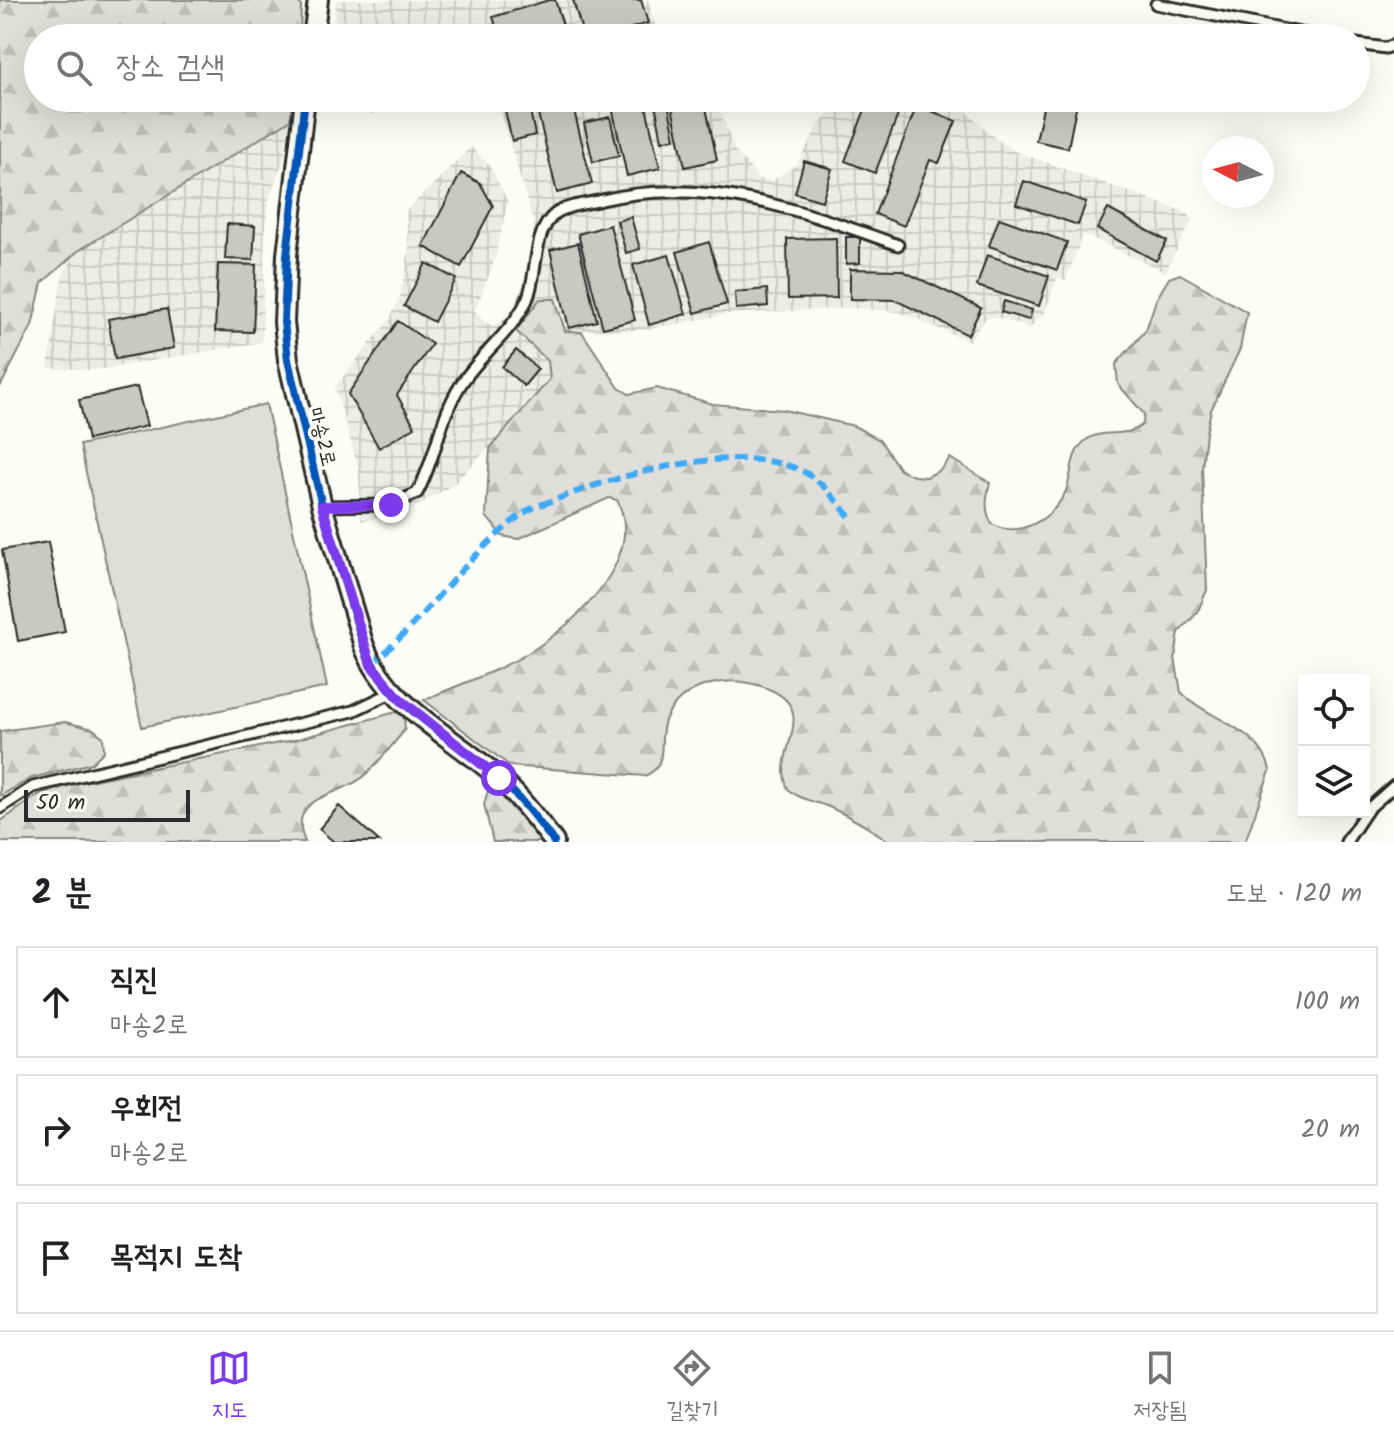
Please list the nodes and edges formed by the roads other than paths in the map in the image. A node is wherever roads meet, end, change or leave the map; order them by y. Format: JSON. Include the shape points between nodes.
{"nodes":[{"id":1,"x":318,"y":0,"type":"edge"},
{"id":2,"x":1156,"y":4,"type":"dead end"},
{"id":3,"x":315,"y":24,"type":"edge"},
{"id":4,"x":1255,"y":24,"type":"edge"},
{"id":5,"x":1394,"y":45,"type":"edge"},
{"id":6,"x":1370,"y":46,"type":"edge"},
{"id":7,"x":303,"y":112,"type":"edge"},
{"id":8,"x":898,"y":245,"type":"dead end"},
{"id":9,"x":322,"y":506,"type":"junction"},
{"id":10,"x":393,"y":692,"type":"junction"},
{"id":11,"x":1394,"y":786,"type":"edge"},
{"id":12,"x":0,"y":808,"type":"edge"},
{"id":13,"x":554,"y":842,"type":"edge"},
{"id":14,"x":1346,"y":842,"type":"edge"}],
"edges":[{"from":1,"to":3,"type":"street"},
{"from":2,"to":4,"type":"lane"},
{"from":5,"to":6,"type":"lane"},
{"from":7,"to":9,"type":"street","name":"마송2로","via":[[284,322],[297,405]]},
{"from":8,"to":9,"type":"lane","via":[[745,196],[688,190],[618,196],[555,214],[545,228],[528,299],[459,387],[417,493],[391,505]]},
{"from":9,"to":10,"type":"street","name":"마송2로","via":[[371,665]]},
{"from":10,"to":12,"type":"lane","via":[[353,711],[44,784]]},
{"from":10,"to":13,"type":"street","name":"마송2로","via":[[499,778]]},
{"from":11,"to":14,"type":"lane","via":[[1368,809]]}]}
